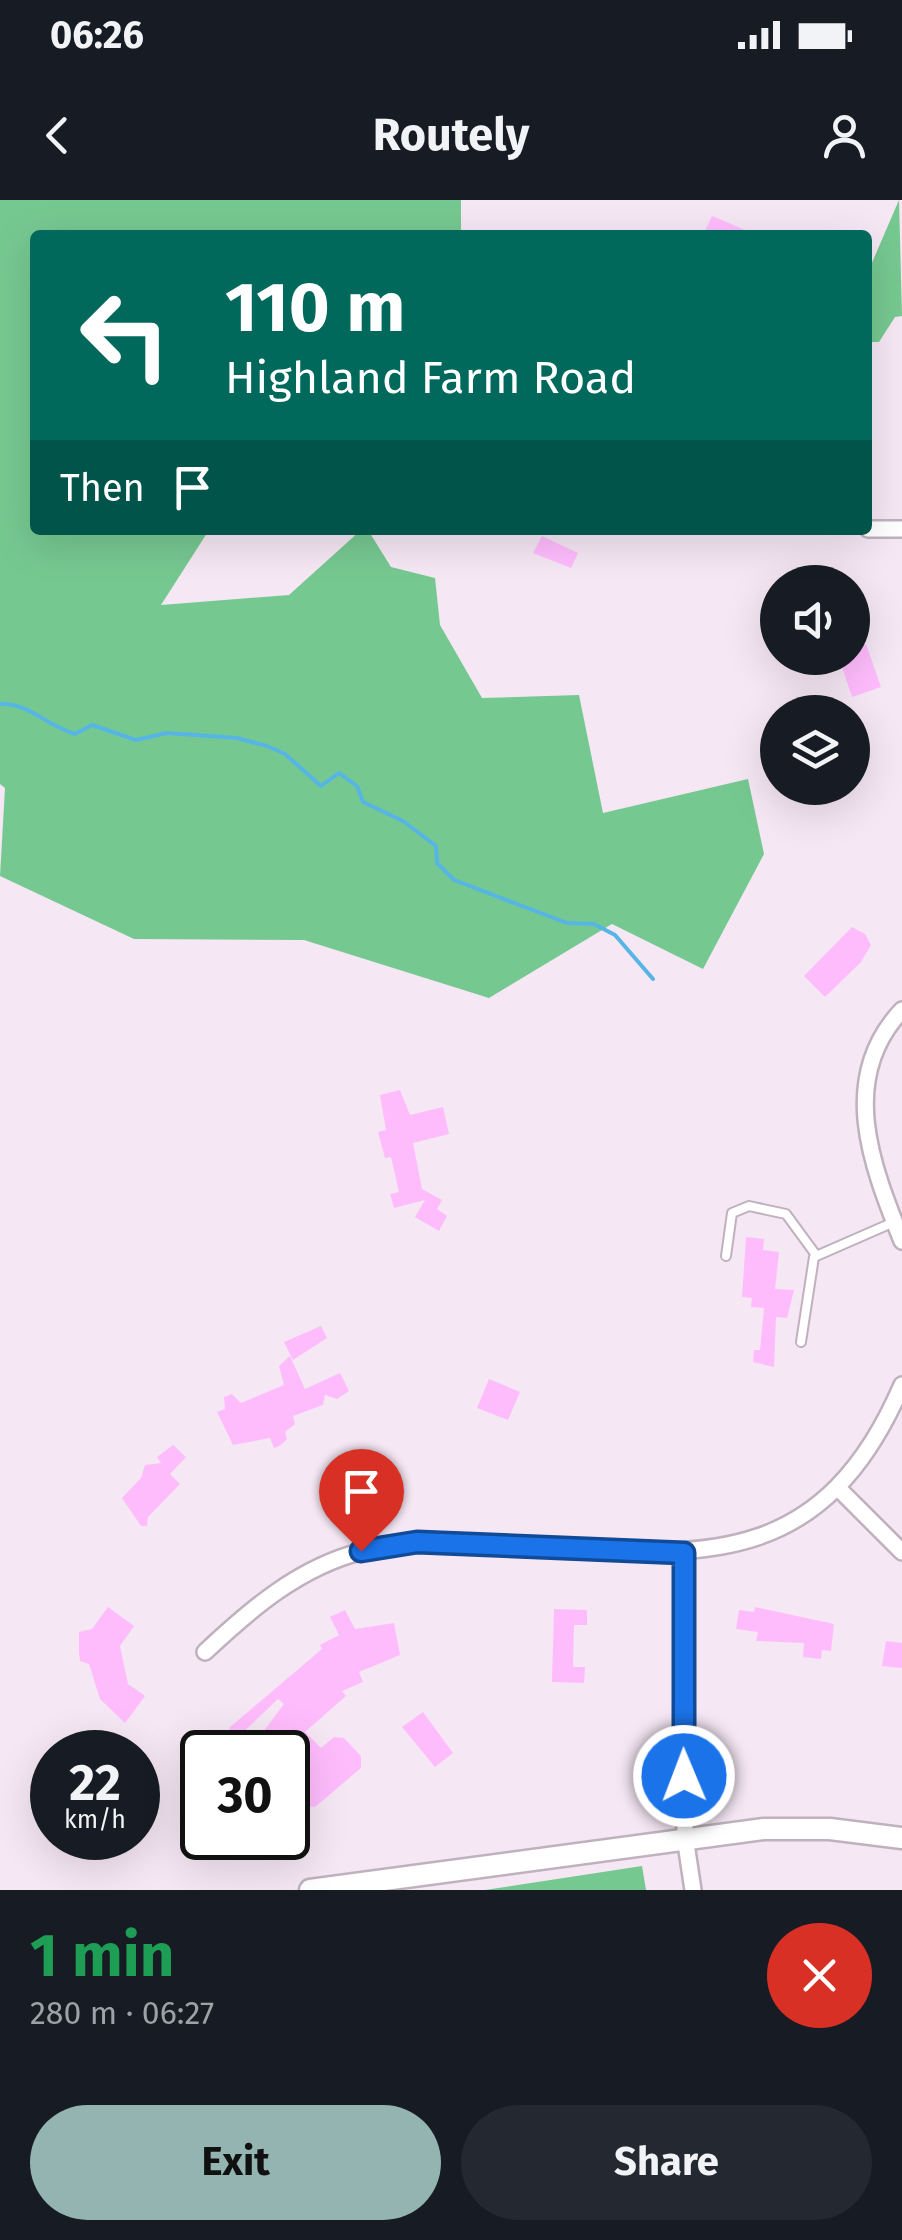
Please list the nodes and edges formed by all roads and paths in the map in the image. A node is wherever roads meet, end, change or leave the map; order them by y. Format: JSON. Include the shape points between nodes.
{"nodes":[{"id":1,"x":902,"y":528,"type":"edge"},
{"id":2,"x":872,"y":529,"type":"edge"},
{"id":3,"x":902,"y":1010,"type":"edge"},
{"id":4,"x":894,"y":1222,"type":"junction"},
{"id":5,"x":902,"y":1242,"type":"edge"},
{"id":6,"x":816,"y":1255,"type":"junction"},
{"id":7,"x":726,"y":1256,"type":"dead end"},
{"id":8,"x":801,"y":1342,"type":"dead end"},
{"id":9,"x":902,"y":1385,"type":"edge"},
{"id":10,"x":839,"y":1489,"type":"junction"},
{"id":11,"x":902,"y":1552,"type":"edge"},
{"id":12,"x":684,"y":1553,"type":"junction"},
{"id":13,"x":204,"y":1652,"type":"dead end"},
{"id":14,"x":685,"y":1837,"type":"junction"},
{"id":15,"x":902,"y":1838,"type":"edge"},
{"id":16,"x":310,"y":1890,"type":"edge"},
{"id":17,"x":693,"y":1890,"type":"edge"}],
"edges":[{"from":1,"to":2,"type":"street"},
{"from":3,"to":4,"type":"street","via":[[874,1055],[863,1120]]},
{"from":4,"to":5,"type":"street"},
{"from":4,"to":6,"type":"lane"},
{"from":6,"to":7,"type":"lane","via":[[786,1214],[749,1206],[732,1213]]},
{"from":6,"to":8,"type":"lane"},
{"from":9,"to":10,"type":"street","via":[[869,1452]]},
{"from":10,"to":11,"type":"street"},
{"from":10,"to":12,"type":"street","via":[[790,1525],[745,1543]]},
{"from":12,"to":13,"type":"street","via":[[417,1542],[361,1551],[266,1596]]},
{"from":12,"to":14,"type":"street"},
{"from":14,"to":15,"type":"main road","via":[[830,1829]]},
{"from":14,"to":16,"type":"main road"},
{"from":14,"to":17,"type":"street"}]}
